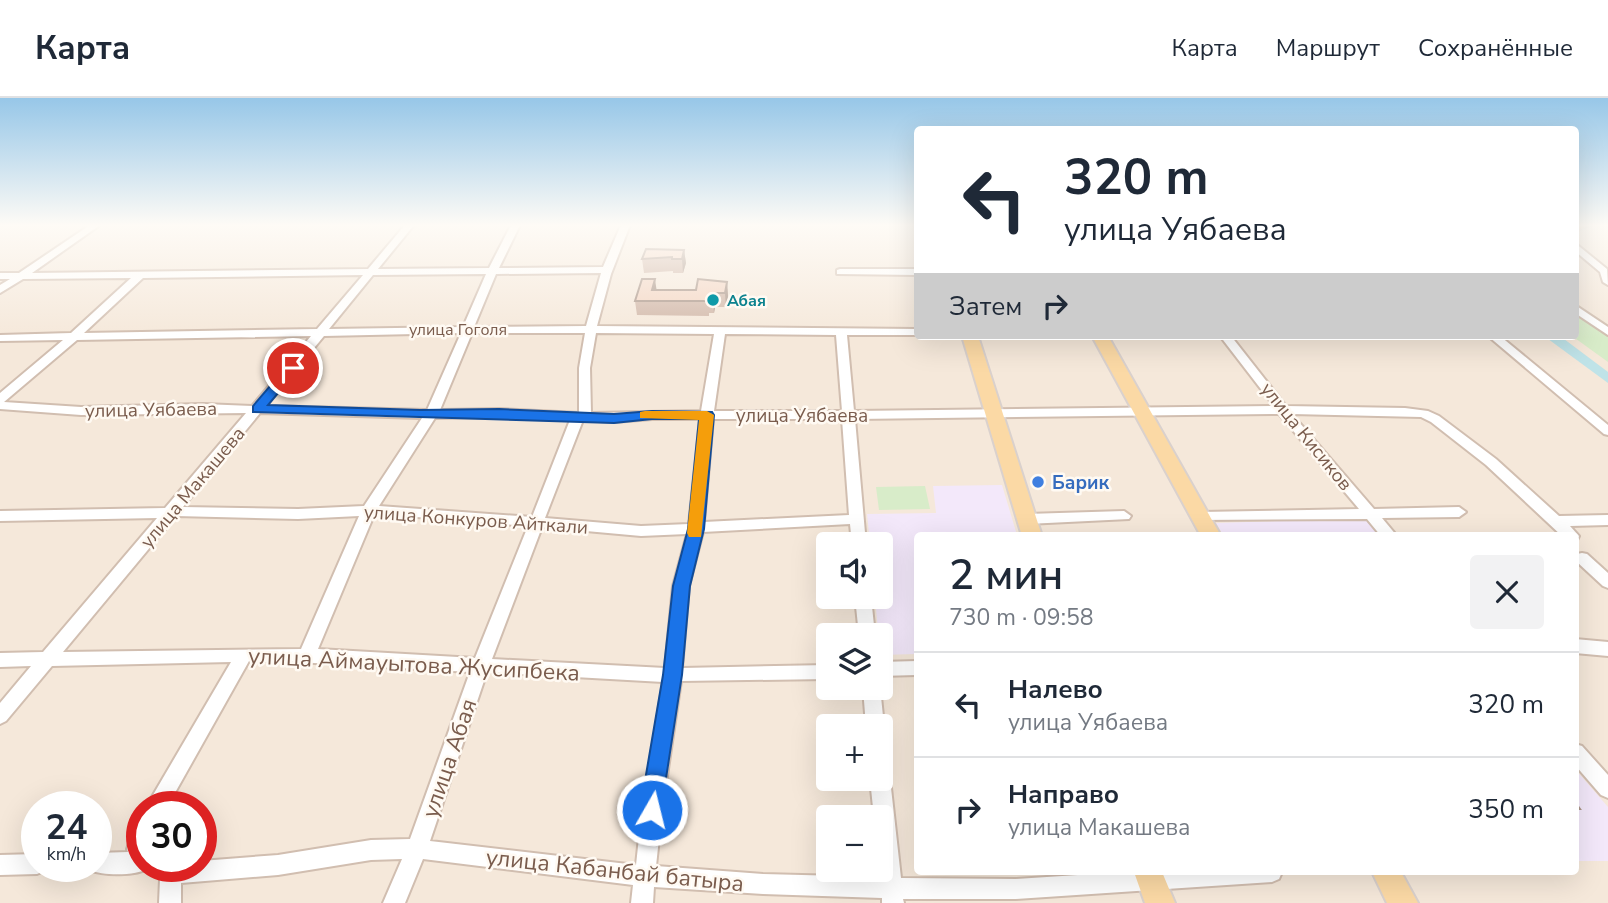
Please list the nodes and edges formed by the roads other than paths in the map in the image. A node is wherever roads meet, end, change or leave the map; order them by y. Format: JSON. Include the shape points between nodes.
{"nodes":[{"id":1,"x":39,"y":263,"type":"edge"},
{"id":2,"x":379,"y":263,"type":"edge"},
{"id":3,"x":497,"y":263,"type":"edge"},
{"id":4,"x":610,"y":263,"type":"edge"},
{"id":5,"x":1594,"y":263,"type":"edge"},
{"id":6,"x":608,"y":270,"type":"junction"},
{"id":7,"x":371,"y":272,"type":"junction"},
{"id":8,"x":492,"y":272,"type":"junction"},
{"id":9,"x":840,"y":272,"type":"dead end"},
{"id":10,"x":914,"y":272,"type":"edge"},
{"id":11,"x":20,"y":275,"type":"junction"},
{"id":12,"x":140,"y":275,"type":"junction"},
{"id":13,"x":0,"y":276,"type":"edge"},
{"id":14,"x":1608,"y":282,"type":"edge"},
{"id":15,"x":0,"y":290,"type":"edge"},
{"id":16,"x":1579,"y":311,"type":"edge"},
{"id":17,"x":593,"y":329,"type":"junction"},
{"id":18,"x":468,"y":330,"type":"junction"},
{"id":19,"x":720,"y":330,"type":"junction"},
{"id":20,"x":322,"y":331,"type":"junction"},
{"id":21,"x":841,"y":331,"type":"junction"},
{"id":22,"x":914,"y":332,"type":"edge"},
{"id":23,"x":1608,"y":332,"type":"edge"},
{"id":24,"x":76,"y":335,"type":"junction"},
{"id":25,"x":0,"y":338,"type":"edge"},
{"id":26,"x":971,"y":340,"type":"edge"},
{"id":27,"x":1102,"y":340,"type":"edge"},
{"id":28,"x":1228,"y":340,"type":"edge"},
{"id":29,"x":1498,"y":340,"type":"edge"},
{"id":30,"x":0,"y":399,"type":"edge"},
{"id":31,"x":0,"y":405,"type":"edge"},
{"id":32,"x":258,"y":409,"type":"junction"},
{"id":33,"x":1285,"y":410,"type":"junction"},
{"id":34,"x":1143,"y":412,"type":"junction"},
{"id":35,"x":994,"y":413,"type":"junction"},
{"id":36,"x":429,"y":414,"type":"junction"},
{"id":37,"x":707,"y":415,"type":"junction"},
{"id":38,"x":848,"y":415,"type":"junction"},
{"id":39,"x":581,"y":416,"type":"junction"},
{"id":40,"x":1608,"y":431,"type":"edge"},
{"id":41,"x":369,"y":510,"type":"junction"},
{"id":42,"x":172,"y":512,"type":"junction"},
{"id":43,"x":1368,"y":512,"type":"junction"},
{"id":44,"x":1460,"y":512,"type":"dead end"},
{"id":45,"x":1124,"y":516,"type":"dead end"},
{"id":46,"x":1,"y":517,"type":"edge"},
{"id":47,"x":1201,"y":517,"type":"junction"},
{"id":48,"x":857,"y":519,"type":"junction"},
{"id":49,"x":1608,"y":520,"type":"edge"},
{"id":50,"x":1557,"y":521,"type":"junction"},
{"id":51,"x":536,"y":522,"type":"junction"},
{"id":52,"x":1030,"y":527,"type":"edge"},
{"id":53,"x":696,"y":528,"type":"junction"},
{"id":54,"x":858,"y":532,"type":"edge"},
{"id":55,"x":1209,"y":532,"type":"edge"},
{"id":56,"x":1386,"y":532,"type":"edge"},
{"id":57,"x":1567,"y":532,"type":"edge"},
{"id":58,"x":1579,"y":546,"type":"edge"},
{"id":59,"x":1608,"y":582,"type":"edge"},
{"id":60,"x":1579,"y":646,"type":"edge"},
{"id":61,"x":1608,"y":649,"type":"edge"},
{"id":62,"x":307,"y":655,"type":"junction"},
{"id":63,"x":243,"y":656,"type":"junction"},
{"id":64,"x":0,"y":660,"type":"edge"},
{"id":65,"x":48,"y":660,"type":"junction"},
{"id":66,"x":481,"y":665,"type":"junction"},
{"id":67,"x":893,"y":669,"type":"edge"},
{"id":68,"x":914,"y":670,"type":"edge"},
{"id":69,"x":816,"y":672,"type":"edge"},
{"id":70,"x":673,"y":675,"type":"junction"},
{"id":71,"x":0,"y":716,"type":"edge"},
{"id":72,"x":1579,"y":756,"type":"edge"},
{"id":73,"x":1608,"y":789,"type":"edge"},
{"id":74,"x":165,"y":791,"type":"edge"},
{"id":75,"x":881,"y":791,"type":"edge"},
{"id":76,"x":417,"y":849,"type":"junction"},
{"id":77,"x":21,"y":864,"type":"edge"},
{"id":78,"x":0,"y":865,"type":"edge"},
{"id":79,"x":217,"y":868,"type":"edge"},
{"id":80,"x":1242,"y":875,"type":"edge"},
{"id":81,"x":1389,"y":875,"type":"edge"},
{"id":82,"x":646,"y":876,"type":"junction"},
{"id":83,"x":166,"y":882,"type":"edge"},
{"id":84,"x":1153,"y":884,"type":"edge"},
{"id":85,"x":892,"y":895,"type":"edge"},
{"id":86,"x":170,"y":903,"type":"edge"},
{"id":87,"x":394,"y":903,"type":"edge"},
{"id":88,"x":642,"y":903,"type":"edge"},
{"id":89,"x":1404,"y":903,"type":"edge"}],
"edges":[{"from":1,"to":11,"type":"street"},
{"from":2,"to":7,"type":"street","name":"улица Макашева"},
{"from":3,"to":8,"type":"street"},
{"from":4,"to":6,"type":"street","name":"улица Абая"},
{"from":5,"to":14,"type":"street"},
{"from":6,"to":8,"type":"street"},
{"from":6,"to":17,"type":"street","name":"улица Абая"},
{"from":7,"to":8,"type":"street"},
{"from":7,"to":12,"type":"street"},
{"from":7,"to":20,"type":"street","name":"улица Макашева"},
{"from":8,"to":18,"type":"street"},
{"from":9,"to":10,"type":"street"},
{"from":11,"to":12,"type":"street"},
{"from":11,"to":13,"type":"street"},
{"from":11,"to":15,"type":"street"},
{"from":12,"to":24,"type":"street"},
{"from":16,"to":23,"type":"street"},
{"from":17,"to":18,"type":"street","name":"улица Гоголя"},
{"from":17,"to":19,"type":"street","name":"улица Гоголя"},
{"from":17,"to":39,"type":"street","name":"улица Абая"},
{"from":18,"to":20,"type":"street","name":"улица Гоголя"},
{"from":18,"to":36,"type":"street"},
{"from":19,"to":21,"type":"street","name":"улица Гоголя"},
{"from":19,"to":37,"type":"street"},
{"from":20,"to":24,"type":"street","name":"улица Гоголя"},
{"from":20,"to":32,"type":"street","name":"улица Макашева"},
{"from":21,"to":22,"type":"street","name":"улица Гоголя"},
{"from":21,"to":38,"type":"street"},
{"from":24,"to":25,"type":"street","name":"улица Гоголя"},
{"from":24,"to":30,"type":"street"},
{"from":26,"to":35,"type":"main road"},
{"from":27,"to":34,"type":"main road"},
{"from":28,"to":33,"type":"street","name":"улица Кисиков"},
{"from":29,"to":40,"type":"street"},
{"from":31,"to":32,"type":"street","name":"улица Уябаева","via":[[81,411]]},
{"from":32,"to":36,"type":"street","name":"улица Уябаева"},
{"from":32,"to":42,"type":"street","name":"улица Макашева"},
{"from":33,"to":34,"type":"street","name":"улица Уябаева"},
{"from":33,"to":43,"type":"street","name":"улица Кисиков"},
{"from":33,"to":50,"type":"street","name":"улица Уябаева","via":[[1424,414],[1492,462]]},
{"from":34,"to":35,"type":"street","name":"улица Уябаева"},
{"from":34,"to":47,"type":"main road"},
{"from":35,"to":38,"type":"street","name":"улица Уябаева"},
{"from":35,"to":52,"type":"main road"},
{"from":36,"to":39,"type":"street","name":"улица Уябаева"},
{"from":36,"to":41,"type":"street"},
{"from":37,"to":38,"type":"street","name":"улица Уябаева"},
{"from":37,"to":39,"type":"street","name":"улица Уябаева"},
{"from":37,"to":53,"type":"street"},
{"from":38,"to":48,"type":"street"},
{"from":39,"to":51,"type":"street","name":"улица Абая"},
{"from":41,"to":42,"type":"street","name":"улица Конкуров Айткали"},
{"from":41,"to":51,"type":"street","name":"улица Конкуров Айткали"},
{"from":41,"to":62,"type":"street"},
{"from":42,"to":46,"type":"street","name":"улица Конкуров Айткали"},
{"from":42,"to":65,"type":"street","name":"улица Макашева"},
{"from":43,"to":44,"type":"street"},
{"from":43,"to":47,"type":"street"},
{"from":43,"to":56,"type":"street","name":"улица Кисиков"},
{"from":45,"to":52,"type":"street"},
{"from":47,"to":55,"type":"main road"},
{"from":48,"to":53,"type":"street","name":"улица Конкуров Айткали"},
{"from":48,"to":54,"type":"street"},
{"from":49,"to":50,"type":"street"},
{"from":50,"to":57,"type":"street"},
{"from":51,"to":53,"type":"street","name":"улица Конкуров Айткали","via":[[641,531]]},
{"from":51,"to":66,"type":"street","name":"улица Абая"},
{"from":53,"to":70,"type":"street","via":[[681,586]]},
{"from":58,"to":59,"type":"street"},
{"from":60,"to":61,"type":"street"},
{"from":62,"to":63,"type":"street","name":"улица Аймауытова Жусипбека"},
{"from":62,"to":66,"type":"street","name":"улица Аймауытова Жусипбека"},
{"from":63,"to":65,"type":"street","name":"улица Аймауытова Жусипбека"},
{"from":63,"to":74,"type":"street"},
{"from":64,"to":65,"type":"street","name":"улица Аймауытова Жусипбека"},
{"from":65,"to":71,"type":"street","name":"улица Макашева"},
{"from":66,"to":70,"type":"street","name":"улица Аймауытова Жусипбека"},
{"from":66,"to":76,"type":"street","name":"улица Абая"},
{"from":67,"to":68,"type":"street"},
{"from":69,"to":70,"type":"street","name":"улица Аймауытова Жусипбека"},
{"from":70,"to":82,"type":"street"},
{"from":72,"to":73,"type":"street"},
{"from":75,"to":85,"type":"street"},
{"from":76,"to":79,"type":"street","name":"улица Кабанбай батыра"},
{"from":76,"to":82,"type":"street","name":"улица Кабанбай батыра"},
{"from":76,"to":87,"type":"street","name":"улица Абая"},
{"from":77,"to":78,"type":"street"},
{"from":80,"to":84,"type":"street","name":"улица Кабанбай батыра"},
{"from":81,"to":89,"type":"main road"},
{"from":82,"to":85,"type":"street","name":"улица Кабанбай батыра"},
{"from":82,"to":88,"type":"street"},
{"from":83,"to":86,"type":"street"},
{"from":84,"to":85,"type":"street","name":"улица Кабанбай батыра"}]}
